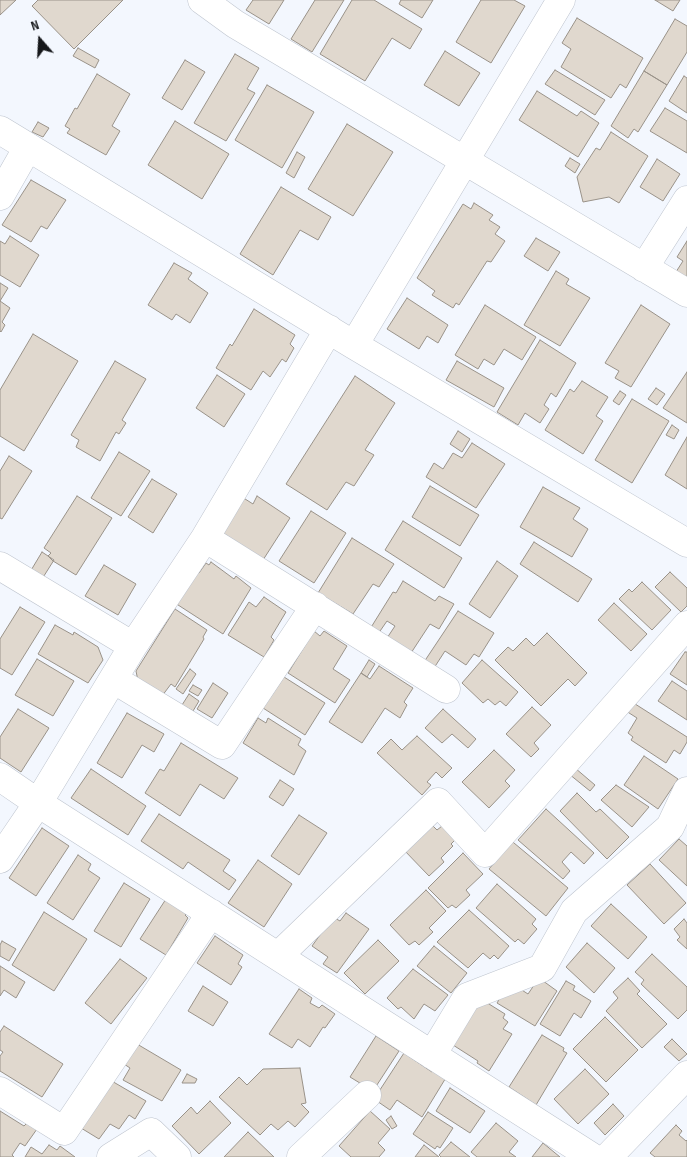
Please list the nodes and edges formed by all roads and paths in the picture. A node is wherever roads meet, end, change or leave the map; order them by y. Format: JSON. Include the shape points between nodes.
{"nodes":[{"id":1,"x":202,"y":0,"type":"edge"},
{"id":2,"x":561,"y":0,"type":"edge"},
{"id":3,"x":0,"y":130,"type":"edge"},
{"id":4,"x":28,"y":147,"type":"junction"},
{"id":5,"x":464,"y":160,"type":"junction"},
{"id":6,"x":0,"y":196,"type":"edge"},
{"id":7,"x":687,"y":200,"type":"edge"},
{"id":8,"x":644,"y":268,"type":"junction"},
{"id":9,"x":687,"y":293,"type":"edge"},
{"id":10,"x":329,"y":329,"type":"junction"},
{"id":11,"x":354,"y":344,"type":"junction"},
{"id":12,"x":205,"y":538,"type":"junction"},
{"id":13,"x":687,"y":543,"type":"edge"},
{"id":14,"x":0,"y":566,"type":"edge"},
{"id":15,"x":315,"y":606,"type":"junction"},
{"id":16,"x":687,"y":625,"type":"edge"},
{"id":17,"x":133,"y":646,"type":"junction"},
{"id":18,"x":113,"y":680,"type":"junction"},
{"id":19,"x":446,"y":689,"type":"dead end"},
{"id":20,"x":0,"y":777,"type":"edge"},
{"id":21,"x":687,"y":790,"type":"edge"},
{"id":22,"x":38,"y":803,"type":"junction"},
{"id":23,"x":0,"y":859,"type":"edge"},
{"id":24,"x":211,"y":913,"type":"junction"},
{"id":25,"x":278,"y":956,"type":"junction"},
{"id":26,"x":432,"y":1055,"type":"junction"},
{"id":27,"x":683,"y":1089,"type":"edge"},
{"id":28,"x":0,"y":1090,"type":"edge"},
{"id":29,"x":367,"y":1096,"type":"dead end"},
{"id":30,"x":111,"y":1157,"type":"edge"},
{"id":31,"x":176,"y":1157,"type":"edge"},
{"id":32,"x":302,"y":1157,"type":"edge"},
{"id":33,"x":592,"y":1157,"type":"edge"},
{"id":34,"x":608,"y":1157,"type":"edge"}],
"edges":[{"from":1,"to":5,"type":"street","via":[[235,24]]},
{"from":2,"to":5,"type":"street"},
{"from":3,"to":4,"type":"street"},
{"from":4,"to":6,"type":"street"},
{"from":4,"to":10,"type":"street"},
{"from":5,"to":8,"type":"street"},
{"from":5,"to":11,"type":"street"},
{"from":7,"to":8,"type":"street"},
{"from":8,"to":9,"type":"street"},
{"from":10,"to":11,"type":"street"},
{"from":10,"to":12,"type":"street"},
{"from":11,"to":13,"type":"street"},
{"from":12,"to":15,"type":"street"},
{"from":12,"to":17,"type":"street"},
{"from":14,"to":17,"type":"street"},
{"from":15,"to":18,"type":"street","via":[[222,745]]},
{"from":15,"to":19,"type":"street"},
{"from":16,"to":25,"type":"street","via":[[485,853],[438,802]]},
{"from":17,"to":18,"type":"street"},
{"from":18,"to":22,"type":"street"},
{"from":20,"to":22,"type":"street"},
{"from":21,"to":26,"type":"street","via":[[670,827],[574,911],[542,968],[467,997]]},
{"from":22,"to":23,"type":"street"},
{"from":22,"to":24,"type":"street"},
{"from":24,"to":25,"type":"street"},
{"from":24,"to":28,"type":"street","via":[[64,1131]]},
{"from":25,"to":26,"type":"street"},
{"from":26,"to":33,"type":"street"},
{"from":27,"to":34,"type":"street"},
{"from":29,"to":32,"type":"street"},
{"from":30,"to":31,"type":"street","via":[[151,1132]]}]}
